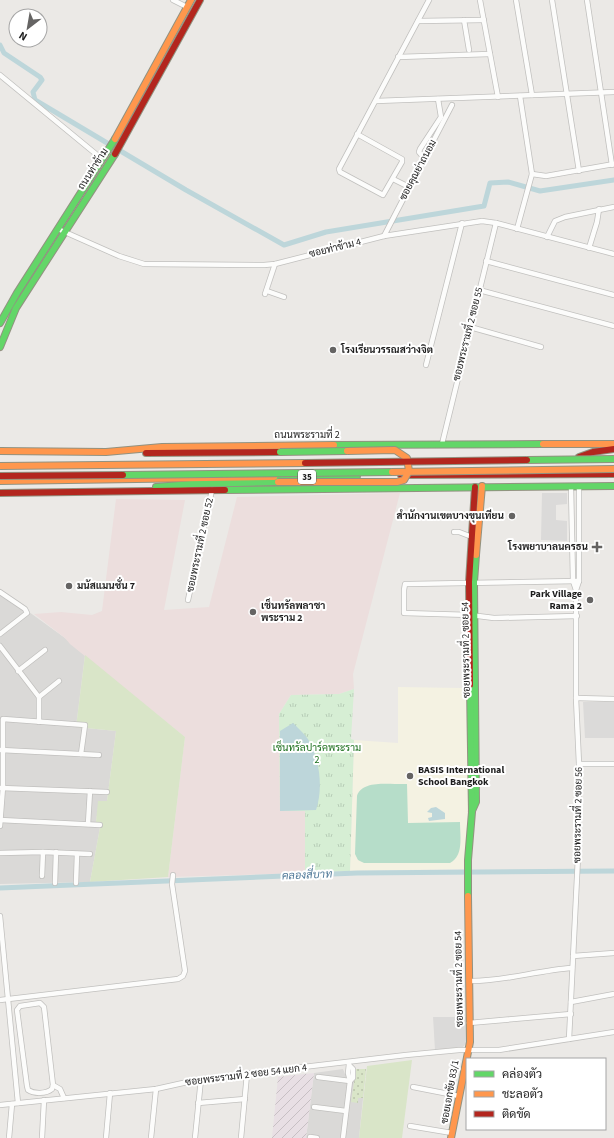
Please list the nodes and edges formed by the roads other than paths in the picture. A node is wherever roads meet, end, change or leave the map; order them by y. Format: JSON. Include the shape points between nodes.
{"nodes":[{"id":1,"x":173,"y":0,"type":"edge"},
{"id":2,"x":191,"y":0,"type":"edge"},
{"id":3,"x":200,"y":0,"type":"edge"},
{"id":4,"x":429,"y":0,"type":"edge"},
{"id":5,"x":480,"y":0,"type":"edge"},
{"id":6,"x":516,"y":0,"type":"edge"},
{"id":7,"x":552,"y":0,"type":"edge"},
{"id":8,"x":587,"y":0,"type":"edge"},
{"id":9,"x":187,"y":7,"type":"junction"},
{"id":10,"x":464,"y":20,"type":"junction"},
{"id":11,"x":484,"y":20,"type":"junction"},
{"id":12,"x":418,"y":21,"type":"junction"},
{"id":13,"x":469,"y":50,"type":"dead end"},
{"id":14,"x":490,"y":54,"type":"junction"},
{"id":15,"x":398,"y":57,"type":"junction"},
{"id":16,"x":0,"y":75,"type":"edge"},
{"id":17,"x":614,"y":92,"type":"edge"},
{"id":18,"x":600,"y":93,"type":"junction"},
{"id":19,"x":567,"y":94,"type":"junction"},
{"id":20,"x":532,"y":95,"type":"junction"},
{"id":21,"x":520,"y":96,"type":"junction"},
{"id":22,"x":498,"y":97,"type":"junction"},
{"id":23,"x":438,"y":99,"type":"junction"},
{"id":24,"x":376,"y":101,"type":"junction"},
{"id":25,"x":452,"y":105,"type":"dead end"},
{"id":26,"x":357,"y":134,"type":"junction"},
{"id":27,"x":424,"y":158,"type":"junction"},
{"id":28,"x":102,"y":159,"type":"junction"},
{"id":29,"x":613,"y":164,"type":"edge"},
{"id":30,"x":579,"y":171,"type":"junction"},
{"id":31,"x":532,"y":174,"type":"junction"},
{"id":32,"x":393,"y":179,"type":"junction"},
{"id":33,"x":409,"y":187,"type":"junction"},
{"id":34,"x":614,"y":207,"type":"edge"},
{"id":35,"x":599,"y":209,"type":"junction"},
{"id":36,"x":462,"y":223,"type":"junction"},
{"id":37,"x":496,"y":223,"type":"junction"},
{"id":38,"x":517,"y":229,"type":"junction"},
{"id":39,"x":61,"y":230,"type":"junction"},
{"id":40,"x":384,"y":236,"type":"junction"},
{"id":41,"x":547,"y":237,"type":"junction"},
{"id":42,"x":589,"y":248,"type":"junction"},
{"id":43,"x":614,"y":254,"type":"edge"},
{"id":44,"x":486,"y":261,"type":"junction"},
{"id":45,"x":275,"y":264,"type":"junction"},
{"id":46,"x":479,"y":290,"type":"junction"},
{"id":47,"x":614,"y":295,"type":"edge"},
{"id":48,"x":284,"y":297,"type":"dead end"},
{"id":49,"x":0,"y":323,"type":"edge"},
{"id":50,"x":614,"y":326,"type":"edge"},
{"id":51,"x":470,"y":327,"type":"junction"},
{"id":52,"x":0,"y":347,"type":"edge"},
{"id":53,"x":541,"y":347,"type":"dead end"},
{"id":54,"x":426,"y":365,"type":"dead end"},
{"id":55,"x":442,"y":444,"type":"junction"},
{"id":56,"x":614,"y":444,"type":"edge"},
{"id":57,"x":614,"y":449,"type":"edge"},
{"id":58,"x":0,"y":451,"type":"edge"},
{"id":59,"x":122,"y":451,"type":"junction"},
{"id":60,"x":614,"y":456,"type":"edge"},
{"id":61,"x":579,"y":457,"type":"junction"},
{"id":62,"x":614,"y":459,"type":"edge"},
{"id":63,"x":0,"y":465,"type":"edge"},
{"id":64,"x":614,"y":469,"type":"edge"},
{"id":65,"x":583,"y":474,"type":"junction"},
{"id":66,"x":614,"y":474,"type":"edge"},
{"id":67,"x":0,"y":476,"type":"edge"},
{"id":68,"x":614,"y":480,"type":"edge"},
{"id":69,"x":0,"y":481,"type":"edge"},
{"id":70,"x":482,"y":486,"type":"junction"},
{"id":71,"x":614,"y":486,"type":"edge"},
{"id":72,"x":475,"y":487,"type":"junction"},
{"id":73,"x":571,"y":487,"type":"junction"},
{"id":74,"x":579,"y":487,"type":"junction"},
{"id":75,"x":136,"y":490,"type":"junction"},
{"id":76,"x":212,"y":490,"type":"junction"},
{"id":77,"x":0,"y":493,"type":"edge"},
{"id":78,"x":454,"y":532,"type":"dead end"},
{"id":79,"x":472,"y":537,"type":"junction"},
{"id":80,"x":573,"y":581,"type":"junction"},
{"id":81,"x":579,"y":581,"type":"junction"},
{"id":82,"x":472,"y":582,"type":"junction"},
{"id":83,"x":576,"y":590,"type":"junction"},
{"id":84,"x":0,"y":592,"type":"edge"},
{"id":85,"x":188,"y":600,"type":"dead end"},
{"id":86,"x":473,"y":616,"type":"junction"},
{"id":87,"x":577,"y":616,"type":"junction"},
{"id":88,"x":0,"y":634,"type":"edge"},
{"id":89,"x":0,"y":646,"type":"edge"},
{"id":90,"x":45,"y":650,"type":"dead end"},
{"id":91,"x":18,"y":671,"type":"junction"},
{"id":92,"x":59,"y":681,"type":"dead end"},
{"id":93,"x":39,"y":696,"type":"junction"},
{"id":94,"x":576,"y":698,"type":"junction"},
{"id":95,"x":614,"y":699,"type":"edge"},
{"id":96,"x":1,"y":717,"type":"edge"},
{"id":97,"x":39,"y":722,"type":"junction"},
{"id":98,"x":1,"y":750,"type":"edge"},
{"id":99,"x":82,"y":754,"type":"junction"},
{"id":100,"x":99,"y":755,"type":"dead end"},
{"id":101,"x":579,"y":764,"type":"junction"},
{"id":102,"x":614,"y":764,"type":"edge"},
{"id":103,"x":1,"y":787,"type":"edge"},
{"id":104,"x":90,"y":791,"type":"junction"},
{"id":105,"x":107,"y":792,"type":"dead end"},
{"id":106,"x":0,"y":820,"type":"edge"},
{"id":107,"x":88,"y":824,"type":"junction"},
{"id":108,"x":100,"y":825,"type":"dead end"},
{"id":109,"x":0,"y":826,"type":"edge"},
{"id":110,"x":43,"y":852,"type":"junction"},
{"id":111,"x":56,"y":852,"type":"junction"},
{"id":112,"x":0,"y":853,"type":"edge"},
{"id":113,"x":77,"y":854,"type":"junction"},
{"id":114,"x":90,"y":854,"type":"dead end"},
{"id":115,"x":173,"y":875,"type":"dead end"},
{"id":116,"x":42,"y":876,"type":"dead end"},
{"id":117,"x":55,"y":883,"type":"dead end"},
{"id":118,"x":76,"y":883,"type":"dead end"},
{"id":119,"x":0,"y":916,"type":"edge"},
{"id":120,"x":1,"y":932,"type":"edge"},
{"id":121,"x":614,"y":953,"type":"edge"},
{"id":122,"x":573,"y":956,"type":"junction"},
{"id":123,"x":2,"y":966,"type":"edge"},
{"id":124,"x":572,"y":968,"type":"junction"},
{"id":125,"x":469,"y":981,"type":"junction"},
{"id":126,"x":614,"y":994,"type":"edge"},
{"id":127,"x":0,"y":1000,"type":"edge"},
{"id":128,"x":8,"y":1000,"type":"junction"},
{"id":129,"x":572,"y":1002,"type":"junction"},
{"id":130,"x":571,"y":1014,"type":"junction"},
{"id":131,"x":469,"y":1023,"type":"junction"},
{"id":132,"x":614,"y":1032,"type":"edge"},
{"id":133,"x":569,"y":1039,"type":"junction"},
{"id":134,"x":468,"y":1050,"type":"junction"},
{"id":135,"x":466,"y":1058,"type":"edge"},
{"id":136,"x":466,"y":1060,"type":"edge"},
{"id":137,"x":350,"y":1064,"type":"junction"},
{"id":138,"x":247,"y":1074,"type":"junction"},
{"id":139,"x":318,"y":1077,"type":"dead end"},
{"id":140,"x":201,"y":1079,"type":"junction"},
{"id":141,"x":350,"y":1081,"type":"junction"},
{"id":142,"x":53,"y":1085,"type":"junction"},
{"id":143,"x":413,"y":1087,"type":"dead end"},
{"id":144,"x":156,"y":1089,"type":"junction"},
{"id":145,"x":110,"y":1093,"type":"junction"},
{"id":146,"x":459,"y":1096,"type":"junction"},
{"id":147,"x":64,"y":1098,"type":"junction"},
{"id":148,"x":245,"y":1099,"type":"junction"},
{"id":149,"x":44,"y":1100,"type":"junction"},
{"id":150,"x":15,"y":1103,"type":"junction"},
{"id":151,"x":198,"y":1103,"type":"junction"},
{"id":152,"x":0,"y":1105,"type":"edge"},
{"id":153,"x":314,"y":1107,"type":"dead end"},
{"id":154,"x":346,"y":1111,"type":"junction"},
{"id":155,"x":410,"y":1126,"type":"dead end"},
{"id":156,"x":452,"y":1136,"type":"edge"},
{"id":157,"x":310,"y":1137,"type":"edge"},
{"id":158,"x":9,"y":1138,"type":"edge"},
{"id":159,"x":42,"y":1138,"type":"edge"},
{"id":160,"x":106,"y":1138,"type":"edge"},
{"id":161,"x":151,"y":1138,"type":"edge"},
{"id":162,"x":195,"y":1138,"type":"edge"},
{"id":163,"x":241,"y":1138,"type":"edge"},
{"id":164,"x":317,"y":1138,"type":"edge"},
{"id":165,"x":343,"y":1138,"type":"edge"}],
"edges":[{"from":1,"to":9,"type":"street"},
{"from":2,"to":9,"type":"main road","name":"ถนนท่าข้าม"},
{"from":3,"to":39,"type":"main road","name":"ถนนท่าข้าม","via":[[117,151]]},
{"from":4,"to":12,"type":"street"},
{"from":5,"to":11,"type":"street"},
{"from":6,"to":20,"type":"street"},
{"from":7,"to":19,"type":"street"},
{"from":8,"to":18,"type":"street"},
{"from":9,"to":28,"type":"main road","name":"ถนนท่าข้าม"},
{"from":10,"to":11,"type":"street"},
{"from":10,"to":12,"type":"street"},
{"from":10,"to":13,"type":"street"},
{"from":11,"to":14,"type":"street"},
{"from":12,"to":15,"type":"street"},
{"from":14,"to":15,"type":"street"},
{"from":14,"to":22,"type":"street"},
{"from":15,"to":24,"type":"street"},
{"from":16,"to":28,"type":"street"},
{"from":17,"to":18,"type":"street"},
{"from":18,"to":19,"type":"street"},
{"from":18,"to":29,"type":"street"},
{"from":19,"to":20,"type":"street"},
{"from":19,"to":30,"type":"street"},
{"from":20,"to":21,"type":"street"},
{"from":21,"to":22,"type":"street"},
{"from":21,"to":31,"type":"street"},
{"from":22,"to":23,"type":"street"},
{"from":23,"to":24,"type":"street"},
{"from":23,"to":27,"type":"street","via":[[441,117],[420,148],[419,152]]},
{"from":24,"to":26,"type":"street"},
{"from":25,"to":27,"type":"street","name":"ซอยคุณย่าถนอม"},
{"from":26,"to":32,"type":"street","via":[[402,159]]},
{"from":26,"to":32,"type":"street","via":[[339,171],[383,195]]},
{"from":27,"to":33,"type":"street","name":"ซอยคุณย่าถนอม"},
{"from":28,"to":39,"type":"main road","name":"ถนนท่าข้าม"},
{"from":29,"to":30,"type":"street"},
{"from":30,"to":31,"type":"street","via":[[546,176]]},
{"from":31,"to":38,"type":"street"},
{"from":32,"to":33,"type":"street"},
{"from":33,"to":40,"type":"street","name":"ซอยคุณย่าถนอม"},
{"from":34,"to":35,"type":"street"},
{"from":35,"to":41,"type":"street","via":[[555,221]]},
{"from":35,"to":42,"type":"street","via":[[598,222]]},
{"from":36,"to":37,"type":"street","name":"ซอยท่าข้าม 4"},
{"from":36,"to":40,"type":"street","name":"ซอยท่าข้าม 4"},
{"from":36,"to":54,"type":"street"},
{"from":37,"to":38,"type":"street","name":"ซอยท่าข้าม 4"},
{"from":37,"to":44,"type":"street","name":"ซอยพระรามที่ 2 ซอย 55"},
{"from":38,"to":41,"type":"street","name":"ซอยท่าข้าม 4"},
{"from":39,"to":45,"type":"street","name":"ซอยท่าข้าม 4","via":[[119,256],[144,264]]},
{"from":39,"to":49,"type":"main road","name":"ถนนท่าข้าม"},
{"from":39,"to":52,"type":"main road","name":"ถนนท่าข้าม","via":[[16,308]]},
{"from":40,"to":45,"type":"street","name":"ซอยท่าข้าม 4"},
{"from":41,"to":42,"type":"street","name":"ซอยท่าข้าม 4"},
{"from":42,"to":43,"type":"street","name":"ซอยท่าข้าม 4"},
{"from":44,"to":46,"type":"street","name":"ซอยพระรามที่ 2 ซอย 55"},
{"from":44,"to":47,"type":"street"},
{"from":45,"to":48,"type":"street","via":[[266,292]]},
{"from":46,"to":50,"type":"street"},
{"from":46,"to":51,"type":"street","name":"ซอยพระรามที่ 2 ซอย 55"},
{"from":51,"to":53,"type":"street"},
{"from":51,"to":55,"type":"street","name":"ซอยพระรามที่ 2 ซอย 55"},
{"from":55,"to":56,"type":"main road","name":"ถนนพระรามที่ 2"},
{"from":55,"to":59,"type":"main road","name":"ถนนพระรามที่ 2","via":[[222,446]]},
{"from":57,"to":61,"type":"main road"},
{"from":58,"to":59,"type":"main road","name":"ถนนพระรามที่ 2"},
{"from":59,"to":75,"type":"main road","bridge":true,"via":[[395,450],[407,458],[410,470],[404,480],[397,482],[171,484]]},
{"from":60,"to":61,"type":"main road","number":"35"},
{"from":61,"to":63,"type":"main road","number":"35"},
{"from":62,"to":63,"type":"main road","bridge":true},
{"from":64,"to":67,"type":"main road","bridge":true},
{"from":65,"to":66,"type":"main road","number":"35"},
{"from":65,"to":68,"type":"main road"},
{"from":65,"to":69,"type":"main road","number":"35"},
{"from":70,"to":72,"type":"main road","number":"35"},
{"from":70,"to":73,"type":"main road","number":"35"},
{"from":70,"to":82,"type":"main road","name":"ซอยพระรามที่ 2 ซอย 54"},
{"from":71,"to":74,"type":"main road","number":"35"},
{"from":72,"to":76,"type":"main road","number":"35"},
{"from":72,"to":79,"type":"main road","name":"ซอยพระรามที่ 2 ซอย 54"},
{"from":73,"to":74,"type":"main road","number":"35"},
{"from":73,"to":80,"type":"street","name":"ซอยพระรามที่ 2 ซอย 56"},
{"from":74,"to":81,"type":"street","name":"ซอยพระรามที่ 2 ซอย 56"},
{"from":75,"to":76,"type":"main road","number":"35"},
{"from":75,"to":77,"type":"main road","number":"35"},
{"from":76,"to":85,"type":"street","name":"ซอยพระรามที่ 2 ซอย 52"},
{"from":78,"to":79,"type":"street"},
{"from":79,"to":82,"type":"main road","name":"ซอยพระรามที่ 2 ซอย 54"},
{"from":80,"to":81,"type":"street"},
{"from":80,"to":82,"type":"street"},
{"from":80,"to":83,"type":"street","name":"ซอยพระรามที่ 2 ซอย 56"},
{"from":81,"to":83,"type":"street","name":"ซอยพระรามที่ 2 ซอย 56"},
{"from":82,"to":86,"type":"main road","name":"ซอยพระรามที่ 2 ซอย 54"},
{"from":82,"to":86,"type":"street","via":[[405,584],[404,613]]},
{"from":83,"to":87,"type":"street","name":"ซอยพระรามที่ 2 ซอย 56"},
{"from":84,"to":88,"type":"street","via":[[27,613]]},
{"from":86,"to":87,"type":"street"},
{"from":86,"to":125,"type":"main road","name":"ซอยพระรามที่ 2 ซอย 54","via":[[476,802],[472,812],[468,860]]},
{"from":87,"to":94,"type":"street","name":"ซอยพระรามที่ 2 ซอย 56"},
{"from":89,"to":91,"type":"street"},
{"from":90,"to":91,"type":"street"},
{"from":91,"to":93,"type":"street"},
{"from":92,"to":93,"type":"street"},
{"from":93,"to":97,"type":"street"},
{"from":94,"to":95,"type":"street"},
{"from":94,"to":101,"type":"street","name":"ซอยพระรามที่ 2 ซอย 56"},
{"from":96,"to":97,"type":"street"},
{"from":96,"to":98,"type":"street"},
{"from":97,"to":99,"type":"street","via":[[84,725]]},
{"from":98,"to":99,"type":"street"},
{"from":98,"to":103,"type":"street"},
{"from":99,"to":100,"type":"street"},
{"from":101,"to":102,"type":"street"},
{"from":101,"to":122,"type":"street","name":"ซอยพระรามที่ 2 ซอย 56"},
{"from":103,"to":104,"type":"street"},
{"from":103,"to":106,"type":"street"},
{"from":104,"to":105,"type":"street"},
{"from":104,"to":107,"type":"street"},
{"from":106,"to":107,"type":"street"},
{"from":106,"to":109,"type":"street"},
{"from":107,"to":108,"type":"street"},
{"from":110,"to":111,"type":"street"},
{"from":110,"to":112,"type":"street"},
{"from":110,"to":116,"type":"street"},
{"from":111,"to":113,"type":"street"},
{"from":111,"to":117,"type":"street"},
{"from":113,"to":114,"type":"street"},
{"from":113,"to":118,"type":"street"},
{"from":115,"to":128,"type":"street","via":[[172,884],[185,971],[183,976],[178,979]]},
{"from":119,"to":120,"type":"street"},
{"from":120,"to":123,"type":"street"},
{"from":121,"to":122,"type":"street"},
{"from":122,"to":124,"type":"street","name":"ซอยพระรามที่ 2 ซอย 56"},
{"from":123,"to":128,"type":"street"},
{"from":124,"to":125,"type":"street"},
{"from":124,"to":129,"type":"street","name":"ซอยพระรามที่ 2 ซอย 56"},
{"from":125,"to":131,"type":"main road","name":"ซอยพระรามที่ 2 ซอย 54"},
{"from":126,"to":129,"type":"street"},
{"from":127,"to":128,"type":"street"},
{"from":128,"to":150,"type":"street"},
{"from":129,"to":130,"type":"street","name":"ซอยพระรามที่ 2 ซอย 56"},
{"from":130,"to":131,"type":"street"},
{"from":130,"to":133,"type":"street","name":"ซอยพระรามที่ 2 ซอย 56"},
{"from":131,"to":134,"type":"main road","name":"ซอยพระรามที่ 2 ซอย 54"},
{"from":132,"to":133,"type":"street","name":"ซอยพระรามที่ 2 ซอย 54 แยก 4"},
{"from":133,"to":134,"type":"street","name":"ซอยพระรามที่ 2 ซอย 54 แยก 4","via":[[499,1050]]},
{"from":134,"to":135,"type":"main road","name":"ซอยเอกชัย 83/1"},
{"from":134,"to":137,"type":"street","name":"ซอยพระรามที่ 2 ซอย 54 แยก 4"},
{"from":136,"to":146,"type":"main road","name":"ซอยเอกชัย 83/1"},
{"from":137,"to":138,"type":"street","name":"ซอยพระรามที่ 2 ซอย 54 แยก 4"},
{"from":137,"to":141,"type":"street"},
{"from":138,"to":140,"type":"street","name":"ซอยพระรามที่ 2 ซอย 54 แยก 4"},
{"from":138,"to":148,"type":"street"},
{"from":139,"to":141,"type":"street"},
{"from":140,"to":144,"type":"street","name":"ซอยพระรามที่ 2 ซอย 54 แยก 4"},
{"from":140,"to":151,"type":"street"},
{"from":141,"to":154,"type":"street"},
{"from":142,"to":142,"type":"street","via":[[47,1092],[28,1090],[17,1013],[20,1006],[40,1004],[44,1007]]},
{"from":142,"to":147,"type":"street","via":[[60,1089]]},
{"from":143,"to":146,"type":"street"},
{"from":144,"to":145,"type":"street","name":"ซอยพระรามที่ 2 ซอย 54 แยก 4"},
{"from":144,"to":161,"type":"street"},
{"from":145,"to":147,"type":"street","name":"ซอยพระรามที่ 2 ซอย 54 แยก 4"},
{"from":145,"to":160,"type":"street"},
{"from":146,"to":156,"type":"main road","name":"ซอยเอกชัย 83/1"},
{"from":147,"to":149,"type":"street","name":"ซอยพระรามที่ 2 ซอย 54 แยก 4"},
{"from":148,"to":151,"type":"street"},
{"from":148,"to":163,"type":"street"},
{"from":149,"to":150,"type":"street","name":"ซอยพระรามที่ 2 ซอย 54 แยก 4"},
{"from":149,"to":159,"type":"street"},
{"from":150,"to":152,"type":"street","name":"ซอยพระรามที่ 2 ซอย 54 แยก 4"},
{"from":150,"to":158,"type":"street"},
{"from":151,"to":162,"type":"street"},
{"from":153,"to":154,"type":"street"},
{"from":154,"to":165,"type":"street"},
{"from":155,"to":156,"type":"street"},
{"from":157,"to":164,"type":"street"}]}
